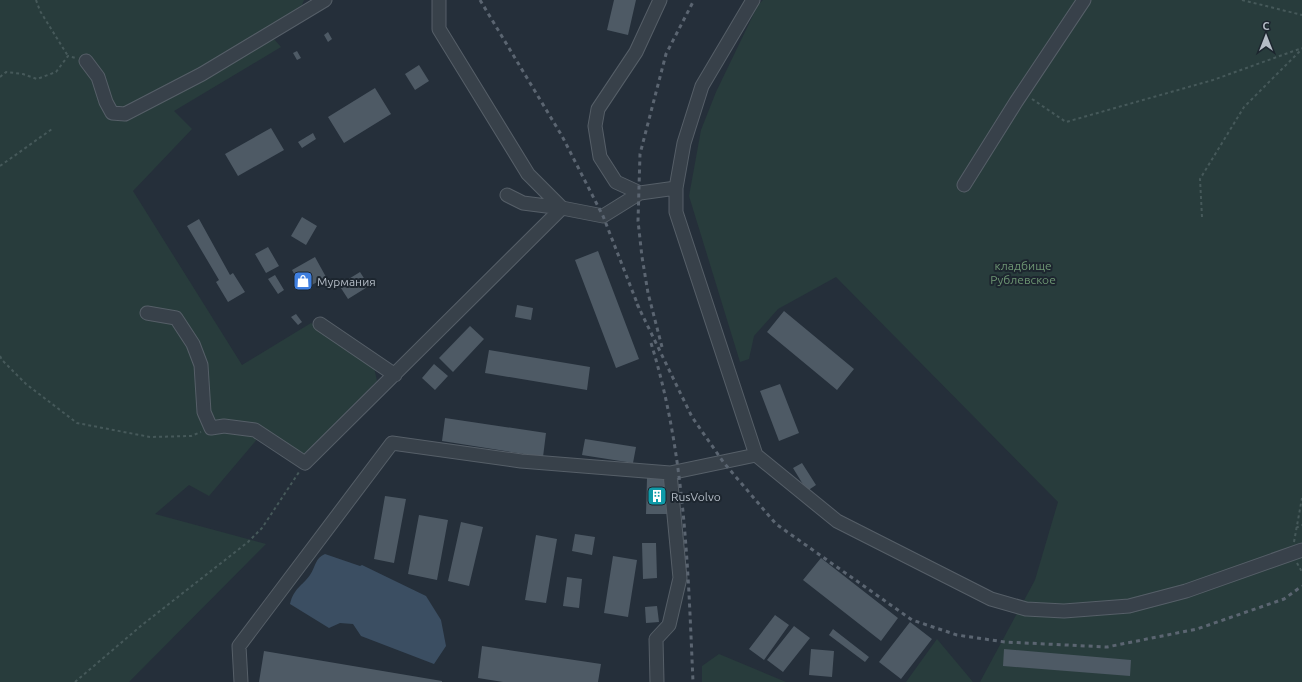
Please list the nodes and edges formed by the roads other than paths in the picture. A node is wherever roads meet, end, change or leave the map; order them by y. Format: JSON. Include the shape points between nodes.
{"nodes":[{"id":1,"x":325,"y":0,"type":"edge"},
{"id":2,"x":439,"y":0,"type":"edge"},
{"id":3,"x":660,"y":0,"type":"edge"},
{"id":4,"x":753,"y":0,"type":"edge"},
{"id":5,"x":1084,"y":0,"type":"edge"},
{"id":6,"x":86,"y":61,"type":"road end"},
{"id":7,"x":964,"y":185,"type":"dead end"},
{"id":8,"x":676,"y":188,"type":"junction"},
{"id":9,"x":640,"y":193,"type":"junction"},
{"id":10,"x":507,"y":195,"type":"dead end"},
{"id":11,"x":562,"y":208,"type":"junction"},
{"id":12,"x":147,"y":313,"type":"dead end"},
{"id":13,"x":320,"y":324,"type":"dead end"},
{"id":14,"x":395,"y":375,"type":"junction"},
{"id":15,"x":756,"y":455,"type":"junction"},
{"id":16,"x":670,"y":473,"type":"junction"},
{"id":17,"x":1297,"y":552,"type":"edge"},
{"id":18,"x":241,"y":682,"type":"edge"},
{"id":19,"x":657,"y":682,"type":"edge"}],
"edges":[{"from":1,"to":6,"type":"lane","via":[[202,74],[125,114],[112,113],[98,77]]},
{"from":2,"to":11,"type":"lane","via":[[439,29],[528,174]]},
{"from":3,"to":9,"type":"lane","via":[[636,52],[598,109],[595,126],[600,156],[616,182]]},
{"from":4,"to":8,"type":"lane","via":[[702,86],[684,143]]},
{"from":5,"to":7,"type":"lane"},
{"from":8,"to":9,"type":"lane"},
{"from":8,"to":15,"type":"lane","via":[[676,212]]},
{"from":9,"to":11,"type":"lane","via":[[603,216]]},
{"from":10,"to":11,"type":"lane","via":[[523,204]]},
{"from":11,"to":14,"type":"lane"},
{"from":12,"to":14,"type":"lane","via":[[176,318],[193,344],[201,365],[204,412],[211,428],[224,426],[255,430],[305,463]]},
{"from":13,"to":14,"type":"lane"},
{"from":15,"to":16,"type":"lane"},
{"from":15,"to":17,"type":"lane","via":[[837,521],[991,599],[1026,609],[1064,611],[1129,606],[1186,591]]},
{"from":16,"to":18,"type":"lane","via":[[521,461],[392,443],[240,646]]},
{"from":16,"to":19,"type":"lane","via":[[680,578],[669,625],[656,639]]}]}
